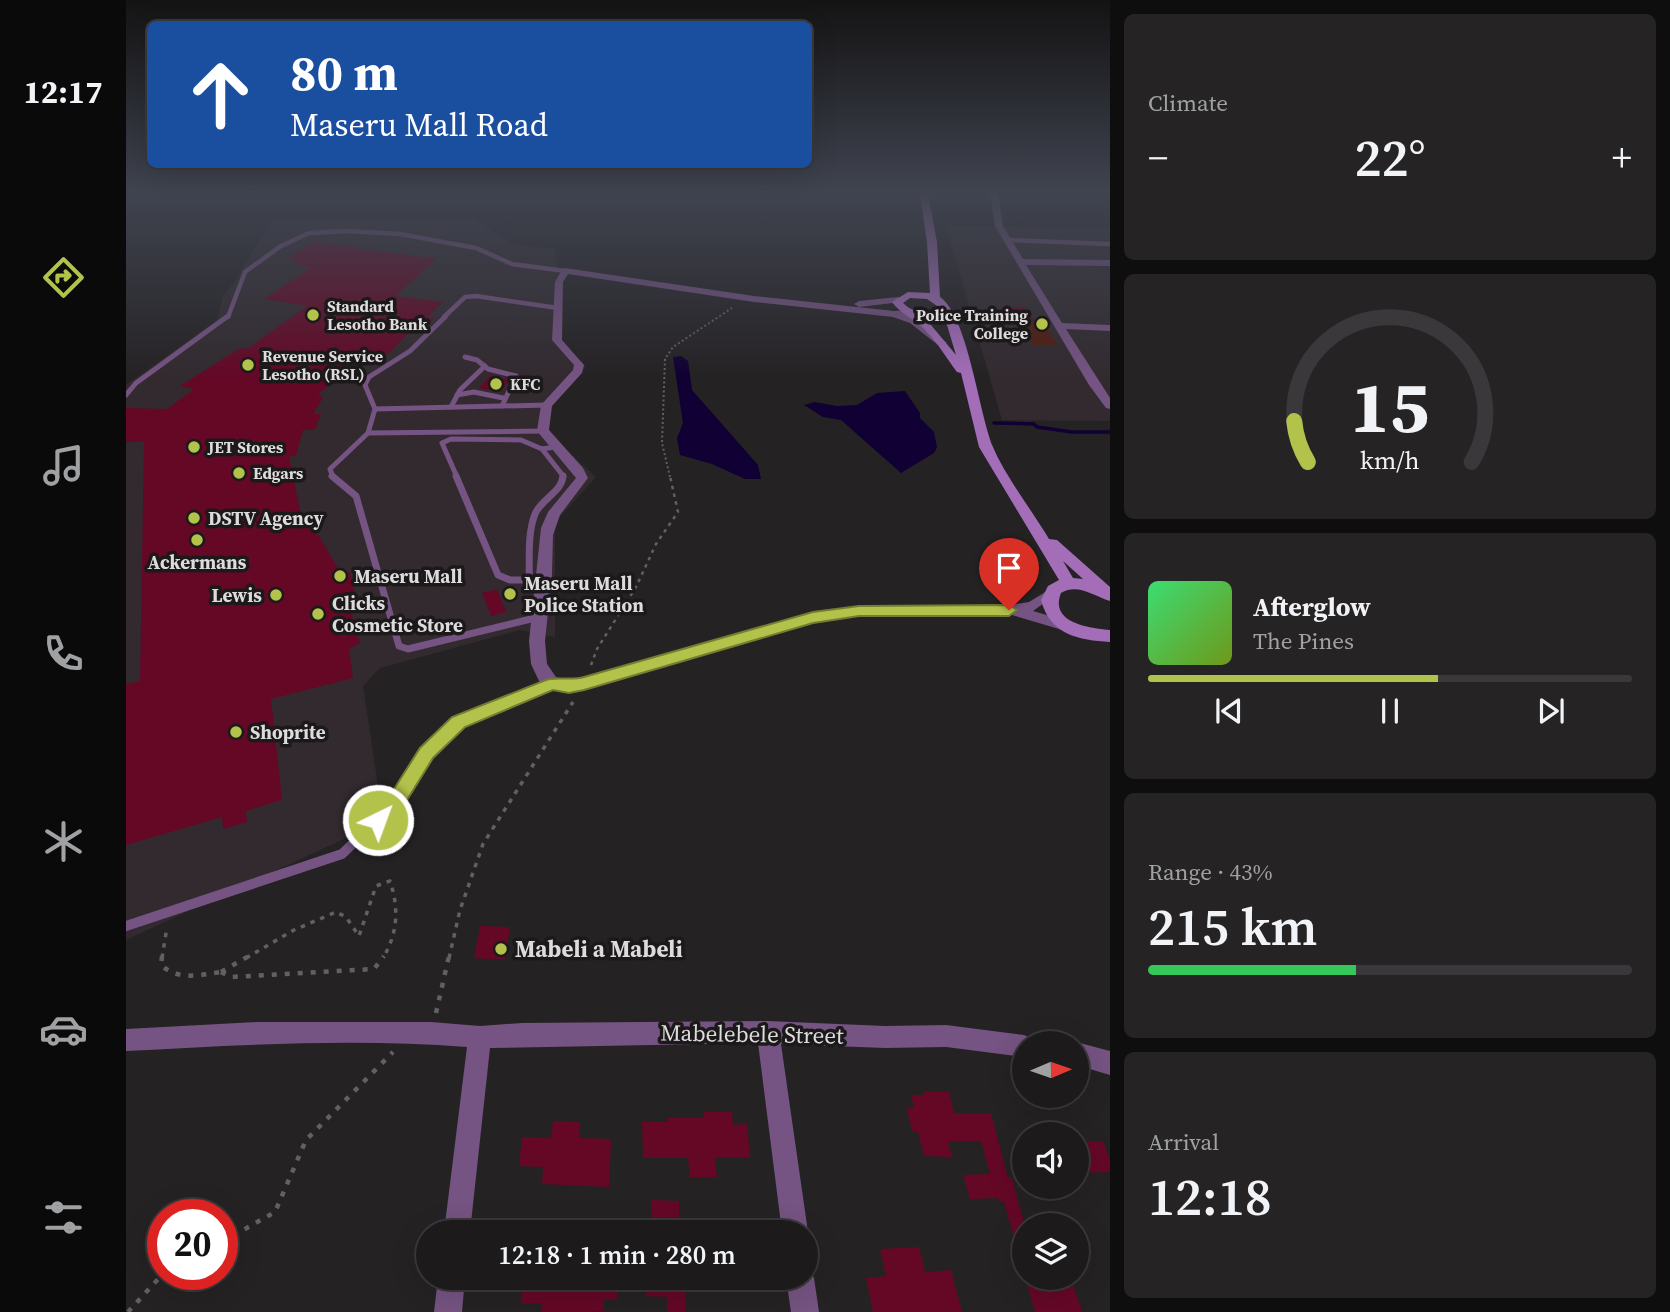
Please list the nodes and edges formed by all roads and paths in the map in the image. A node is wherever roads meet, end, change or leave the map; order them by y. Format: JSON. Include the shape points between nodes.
{"nodes":[{"id":1,"x":268,"y":255,"type":"edge"},
{"id":2,"x":492,"y":255,"type":"edge"},
{"id":3,"x":924,"y":255,"type":"edge"},
{"id":4,"x":932,"y":255,"type":"edge"},
{"id":5,"x":1017,"y":255,"type":"edge"},
{"id":6,"x":1022,"y":262,"type":"junction"},
{"id":7,"x":1110,"y":263,"type":"edge"},
{"id":8,"x":565,"y":271,"type":"junction"},
{"id":9,"x":922,"y":275,"type":"dead end"},
{"id":10,"x":916,"y":284,"type":"dead end"},
{"id":11,"x":901,"y":298,"type":"junction"},
{"id":12,"x":935,"y":298,"type":"junction"},
{"id":13,"x":758,"y":300,"type":"junction"},
{"id":14,"x":787,"y":303,"type":"junction"},
{"id":15,"x":946,"y":306,"type":"junction"},
{"id":16,"x":558,"y":308,"type":"junction"},
{"id":17,"x":912,"y":313,"type":"junction"},
{"id":18,"x":894,"y":314,"type":"junction"},
{"id":19,"x":1059,"y":327,"type":"junction"},
{"id":20,"x":1110,"y":328,"type":"edge"},
{"id":21,"x":942,"y":343,"type":"junction"},
{"id":22,"x":465,"y":357,"type":"dead end"},
{"id":23,"x":485,"y":366,"type":"junction"},
{"id":24,"x":972,"y":388,"type":"junction"},
{"id":25,"x":126,"y":395,"type":"edge"},
{"id":26,"x":457,"y":395,"type":"junction"},
{"id":27,"x":503,"y":398,"type":"junction"},
{"id":28,"x":547,"y":405,"type":"junction"},
{"id":29,"x":502,"y":406,"type":"junction"},
{"id":30,"x":1110,"y":406,"type":"edge"},
{"id":31,"x":452,"y":407,"type":"junction"},
{"id":32,"x":376,"y":409,"type":"junction"},
{"id":33,"x":543,"y":431,"type":"junction"},
{"id":34,"x":368,"y":433,"type":"junction"},
{"id":35,"x":549,"y":448,"type":"junction"},
{"id":36,"x":1037,"y":528,"type":"junction"},
{"id":37,"x":529,"y":580,"type":"junction"},
{"id":38,"x":545,"y":580,"type":"junction"},
{"id":39,"x":1069,"y":584,"type":"junction"},
{"id":40,"x":1110,"y":595,"type":"edge"},
{"id":41,"x":1047,"y":596,"type":"junction"},
{"id":42,"x":1009,"y":610,"type":"junction"},
{"id":43,"x":539,"y":617,"type":"junction"},
{"id":44,"x":1075,"y":630,"type":"junction"},
{"id":45,"x":1110,"y":636,"type":"edge"},
{"id":46,"x":1110,"y":652,"type":"edge"},
{"id":47,"x":552,"y":684,"type":"junction"},
{"id":48,"x":584,"y":684,"type":"junction"},
{"id":49,"x":172,"y":911,"type":"junction"},
{"id":50,"x":126,"y":926,"type":"edge"},
{"id":51,"x":221,"y":972,"type":"junction"},
{"id":52,"x":768,"y":1032,"type":"junction"},
{"id":53,"x":422,"y":1033,"type":"junction"},
{"id":54,"x":480,"y":1037,"type":"junction"},
{"id":55,"x":126,"y":1040,"type":"edge"},
{"id":56,"x":1012,"y":1044,"type":"edge"},
{"id":57,"x":1089,"y":1057,"type":"edge"},
{"id":58,"x":1110,"y":1063,"type":"edge"},
{"id":59,"x":458,"y":1220,"type":"edge"},
{"id":60,"x":793,"y":1220,"type":"edge"},
{"id":61,"x":238,"y":1233,"type":"edge"},
{"id":62,"x":149,"y":1290,"type":"edge"},
{"id":63,"x":451,"y":1290,"type":"edge"},
{"id":64,"x":801,"y":1290,"type":"edge"},
{"id":65,"x":128,"y":1312,"type":"edge"},
{"id":66,"x":448,"y":1312,"type":"edge"},
{"id":67,"x":804,"y":1312,"type":"edge"}],
"edges":[{"from":1,"to":25,"type":"lane","via":[[245,272],[227,319],[136,383]]},
{"from":2,"to":8,"type":"lane","via":[[512,264]]},
{"from":3,"to":9,"type":"main road"},
{"from":4,"to":12,"type":"main road"},
{"from":5,"to":6,"type":"street"},
{"from":6,"to":7,"type":"street"},
{"from":6,"to":19,"type":"street"},
{"from":8,"to":13,"type":"street"},
{"from":8,"to":16,"type":"street","via":[[559,282]]},
{"from":10,"to":11,"type":"main road"},
{"from":11,"to":12,"type":"main road"},
{"from":11,"to":14,"type":"street","via":[[854,304]]},
{"from":11,"to":17,"type":"main road","via":[[899,307]]},
{"from":12,"to":15,"type":"main road"},
{"from":13,"to":14,"type":"street"},
{"from":13,"to":48,"type":"path","via":[[737,305],[673,347],[665,359],[662,443],[678,512],[597,649]]},
{"from":14,"to":18,"type":"street"},
{"from":15,"to":17,"type":"main road","via":[[937,315]]},
{"from":15,"to":24,"type":"main road"},
{"from":16,"to":28,"type":"street","via":[[557,340],[579,365]]},
{"from":16,"to":32,"type":"lane","via":[[465,297],[410,351],[369,377],[367,395]]},
{"from":17,"to":18,"type":"street"},
{"from":17,"to":21,"type":"main road"},
{"from":18,"to":21,"type":"street","via":[[913,321]]},
{"from":19,"to":20,"type":"street"},
{"from":19,"to":30,"type":"street"},
{"from":21,"to":24,"type":"main road"},
{"from":22,"to":23,"type":"lane"},
{"from":23,"to":26,"type":"lane"},
{"from":23,"to":27,"type":"lane","via":[[516,376]]},
{"from":24,"to":36,"type":"main road","via":[[986,447]]},
{"from":26,"to":27,"type":"lane"},
{"from":26,"to":31,"type":"lane"},
{"from":27,"to":29,"type":"lane"},
{"from":28,"to":29,"type":"lane"},
{"from":28,"to":33,"type":"street"},
{"from":29,"to":31,"type":"lane"},
{"from":31,"to":32,"type":"lane"},
{"from":32,"to":34,"type":"lane"},
{"from":33,"to":34,"type":"lane"},
{"from":33,"to":35,"type":"street"},
{"from":34,"to":43,"type":"lane","via":[[334,463],[330,474],[356,496],[399,646],[408,649]]},
{"from":35,"to":37,"type":"lane","via":[[564,479],[533,518]]},
{"from":35,"to":37,"type":"lane","via":[[521,440],[451,439],[442,443],[498,575]]},
{"from":35,"to":38,"type":"street","via":[[582,478],[550,519]]},
{"from":36,"to":39,"type":"main road"},
{"from":36,"to":40,"type":"main road"},
{"from":37,"to":38,"type":"lane"},
{"from":38,"to":43,"type":"street"},
{"from":39,"to":40,"type":"main road"},
{"from":39,"to":41,"type":"main road"},
{"from":41,"to":42,"type":"street","via":[[1033,607]]},
{"from":41,"to":44,"type":"main road","via":[[1051,612]]},
{"from":42,"to":44,"type":"street"},
{"from":42,"to":48,"type":"street","via":[[859,611],[813,617]]},
{"from":43,"to":47,"type":"street","via":[[538,662]]},
{"from":44,"to":45,"type":"main road"},
{"from":44,"to":46,"type":"main road"},
{"from":47,"to":48,"type":"street"},
{"from":47,"to":49,"type":"lane","via":[[458,722],[426,753],[396,802],[342,854]]},
{"from":48,"to":53,"type":"path","via":[[483,844]]},
{"from":49,"to":50,"type":"lane"},
{"from":49,"to":51,"type":"path","via":[[161,965],[172,975]]},
{"from":51,"to":51,"type":"path","via":[[336,912],[346,917],[359,936],[376,886],[390,881],[396,895],[396,932],[387,957],[374,969],[231,976]]},
{"from":52,"to":54,"type":"street","name":"Mabelebele Street"},
{"from":52,"to":56,"type":"street","name":"Mabelebele Street","via":[[946,1036]]},
{"from":52,"to":60,"type":"street"},
{"from":53,"to":54,"type":"street","name":"Mabelebele Street"},
{"from":53,"to":55,"type":"street","name":"Mabelebele Street","via":[[257,1033]]},
{"from":53,"to":61,"type":"path","via":[[306,1140],[275,1212]]},
{"from":54,"to":59,"type":"street"},
{"from":57,"to":58,"type":"street"},
{"from":62,"to":65,"type":"path"},
{"from":63,"to":66,"type":"street"},
{"from":64,"to":67,"type":"street"}]}
